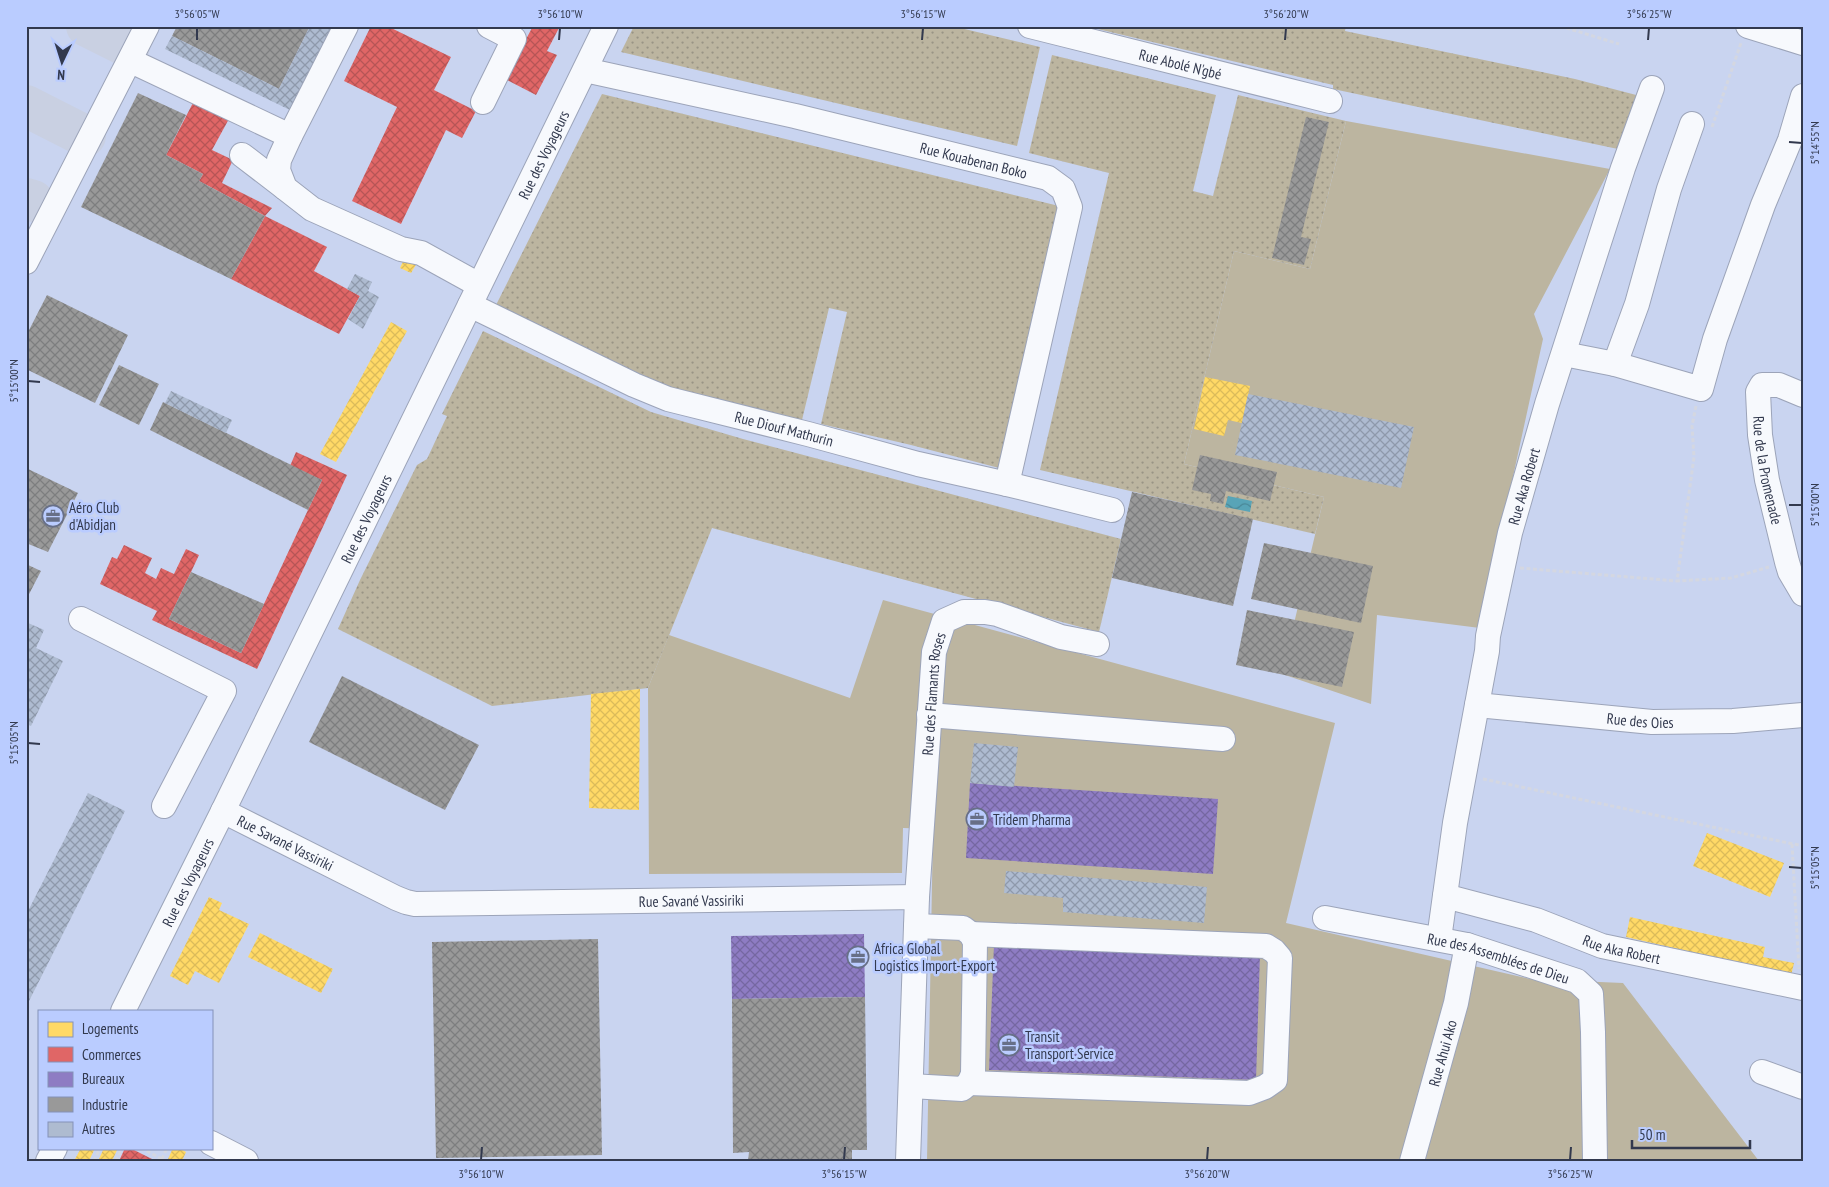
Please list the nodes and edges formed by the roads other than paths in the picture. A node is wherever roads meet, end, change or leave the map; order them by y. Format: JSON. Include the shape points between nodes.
{"nodes":[{"id":1,"x":147,"y":26,"type":"edge"},
{"id":2,"x":346,"y":26,"type":"edge"},
{"id":3,"x":489,"y":26,"type":"edge"},
{"id":4,"x":606,"y":26,"type":"edge"},
{"id":5,"x":1030,"y":26,"type":"edge"},
{"id":6,"x":1746,"y":31,"type":"edge"},
{"id":7,"x":1803,"y":43,"type":"edge"},
{"id":8,"x":131,"y":61,"type":"junction"},
{"id":9,"x":585,"y":70,"type":"junction"},
{"id":10,"x":1652,"y":88,"type":"dead end"},
{"id":11,"x":1803,"y":96,"type":"edge"},
{"id":12,"x":1330,"y":101,"type":"dead end"},
{"id":13,"x":483,"y":102,"type":"dead end"},
{"id":14,"x":1701,"y":130,"type":"road end"},
{"id":15,"x":290,"y":136,"type":"junction"},
{"id":16,"x":242,"y":156,"type":"dead end"},
{"id":17,"x":285,"y":188,"type":"junction"},
{"id":18,"x":26,"y":262,"type":"edge"},
{"id":19,"x":474,"y":295,"type":"junction"},
{"id":20,"x":1564,"y":354,"type":"junction"},
{"id":21,"x":1615,"y":364,"type":"junction"},
{"id":22,"x":1803,"y":395,"type":"edge"},
{"id":23,"x":1007,"y":484,"type":"junction"},
{"id":24,"x":1112,"y":510,"type":"dead end"},
{"id":25,"x":1803,"y":594,"type":"edge"},
{"id":26,"x":81,"y":619,"type":"dead end"},
{"id":27,"x":1097,"y":644,"type":"dead end"},
{"id":28,"x":1477,"y":705,"type":"junction"},
{"id":29,"x":929,"y":715,"type":"junction"},
{"id":30,"x":1803,"y":715,"type":"edge"},
{"id":31,"x":1223,"y":739,"type":"dead end"},
{"id":32,"x":164,"y":806,"type":"dead end"},
{"id":33,"x":223,"y":811,"type":"junction"},
{"id":34,"x":1445,"y":896,"type":"junction"},
{"id":35,"x":917,"y":898,"type":"junction"},
{"id":36,"x":1325,"y":918,"type":"dead end"},
{"id":37,"x":916,"y":926,"type":"junction"},
{"id":38,"x":971,"y":934,"type":"junction"},
{"id":39,"x":1439,"y":939,"type":"junction"},
{"id":40,"x":1467,"y":944,"type":"junction"},
{"id":41,"x":1802,"y":988,"type":"edge"},
{"id":42,"x":124,"y":1010,"type":"edge"},
{"id":43,"x":1762,"y":1072,"type":"dead end"},
{"id":44,"x":969,"y":1083,"type":"junction"},
{"id":45,"x":910,"y":1086,"type":"junction"},
{"id":46,"x":1803,"y":1087,"type":"edge"},
{"id":47,"x":212,"y":1144,"type":"edge"},
{"id":48,"x":246,"y":1161,"type":"edge"},
{"id":49,"x":908,"y":1161,"type":"edge"},
{"id":50,"x":1412,"y":1161,"type":"edge"},
{"id":51,"x":1595,"y":1161,"type":"edge"}],
"edges":[{"from":1,"to":8,"type":"street"},
{"from":2,"to":15,"type":"street"},
{"from":3,"to":13,"type":"street","via":[[514,39]]},
{"from":4,"to":9,"type":"street","name":"Rue des Voyageurs"},
{"from":5,"to":12,"type":"street","name":"Rue Abolé N'gbé"},
{"from":6,"to":7,"type":"street"},
{"from":8,"to":15,"type":"street"},
{"from":8,"to":18,"type":"street"},
{"from":9,"to":19,"type":"street","name":"Rue des Voyageurs"},
{"from":9,"to":23,"type":"street","name":"Rue Kouabenan Boko","via":[[795,116],[1048,178],[1063,189],[1070,207]]},
{"from":10,"to":20,"type":"street","name":"Rue Aka Robert"},
{"from":11,"to":21,"type":"street","via":[[1790,140],[1715,339],[1701,389]]},
{"from":14,"to":21,"type":"street","via":[[1669,189]]},
{"from":15,"to":17,"type":"street","via":[[278,170]]},
{"from":16,"to":17,"type":"street","name":"Rue Diouf Mathurin"},
{"from":17,"to":19,"type":"street","name":"Rue Diouf Mathurin","via":[[312,209],[401,249],[422,253]]},
{"from":19,"to":23,"type":"street","name":"Rue Diouf Mathurin","via":[[634,386],[668,399]]},
{"from":19,"to":33,"type":"street","name":"Rue des Voyageurs"},
{"from":20,"to":21,"type":"street"},
{"from":20,"to":28,"type":"street","name":"Rue Aka Robert","via":[[1510,533]]},
{"from":22,"to":25,"type":"street","name":"Rue de la Promenade","via":[[1779,386],[1762,385],[1758,392],[1764,462],[1787,562]]},
{"from":23,"to":24,"type":"street","name":"Rue Diouf Mathurin"},
{"from":26,"to":32,"type":"street","via":[[224,691]]},
{"from":27,"to":29,"type":"street","name":"Rue des Flamants Roses","via":[[1060,637],[997,614],[964,612],[944,621],[934,652]]},
{"from":28,"to":30,"type":"street","name":"Rue des Oies","via":[[1652,722],[1733,721]]},
{"from":28,"to":34,"type":"street","name":"Rue Aka Robert"},
{"from":29,"to":31,"type":"street"},
{"from":29,"to":35,"type":"street","name":"Rue des Flamants Roses"},
{"from":33,"to":35,"type":"street","name":"Rue Savané Vassiriki","via":[[406,902]]},
{"from":33,"to":42,"type":"street","name":"Rue des Voyageurs"},
{"from":34,"to":39,"type":"street","name":"Rue Aka Robert"},
{"from":34,"to":41,"type":"street","name":"Rue Aka Robert","via":[[1536,920],[1602,946]]},
{"from":35,"to":37,"type":"street"},
{"from":36,"to":39,"type":"street","name":"Rue des Assemblées de Dieu"},
{"from":37,"to":38,"type":"street","via":[[963,928]]},
{"from":37,"to":45,"type":"street"},
{"from":38,"to":44,"type":"street","via":[[975,942],[975,961],[973,1074]]},
{"from":38,"to":44,"type":"street","via":[[1266,946],[1280,958],[1276,1080],[1264,1087],[1249,1092]]},
{"from":39,"to":40,"type":"street","name":"Rue des Assemblées de Dieu"},
{"from":40,"to":50,"type":"street","name":"Rue Ahui Ako","via":[[1456,1004]]},
{"from":40,"to":51,"type":"street","name":"Rue des Assemblées de Dieu","via":[[1577,981],[1591,994]]},
{"from":43,"to":46,"type":"street"},
{"from":44,"to":45,"type":"street","via":[[962,1089]]},
{"from":45,"to":49,"type":"street"},
{"from":47,"to":48,"type":"street"}]}
